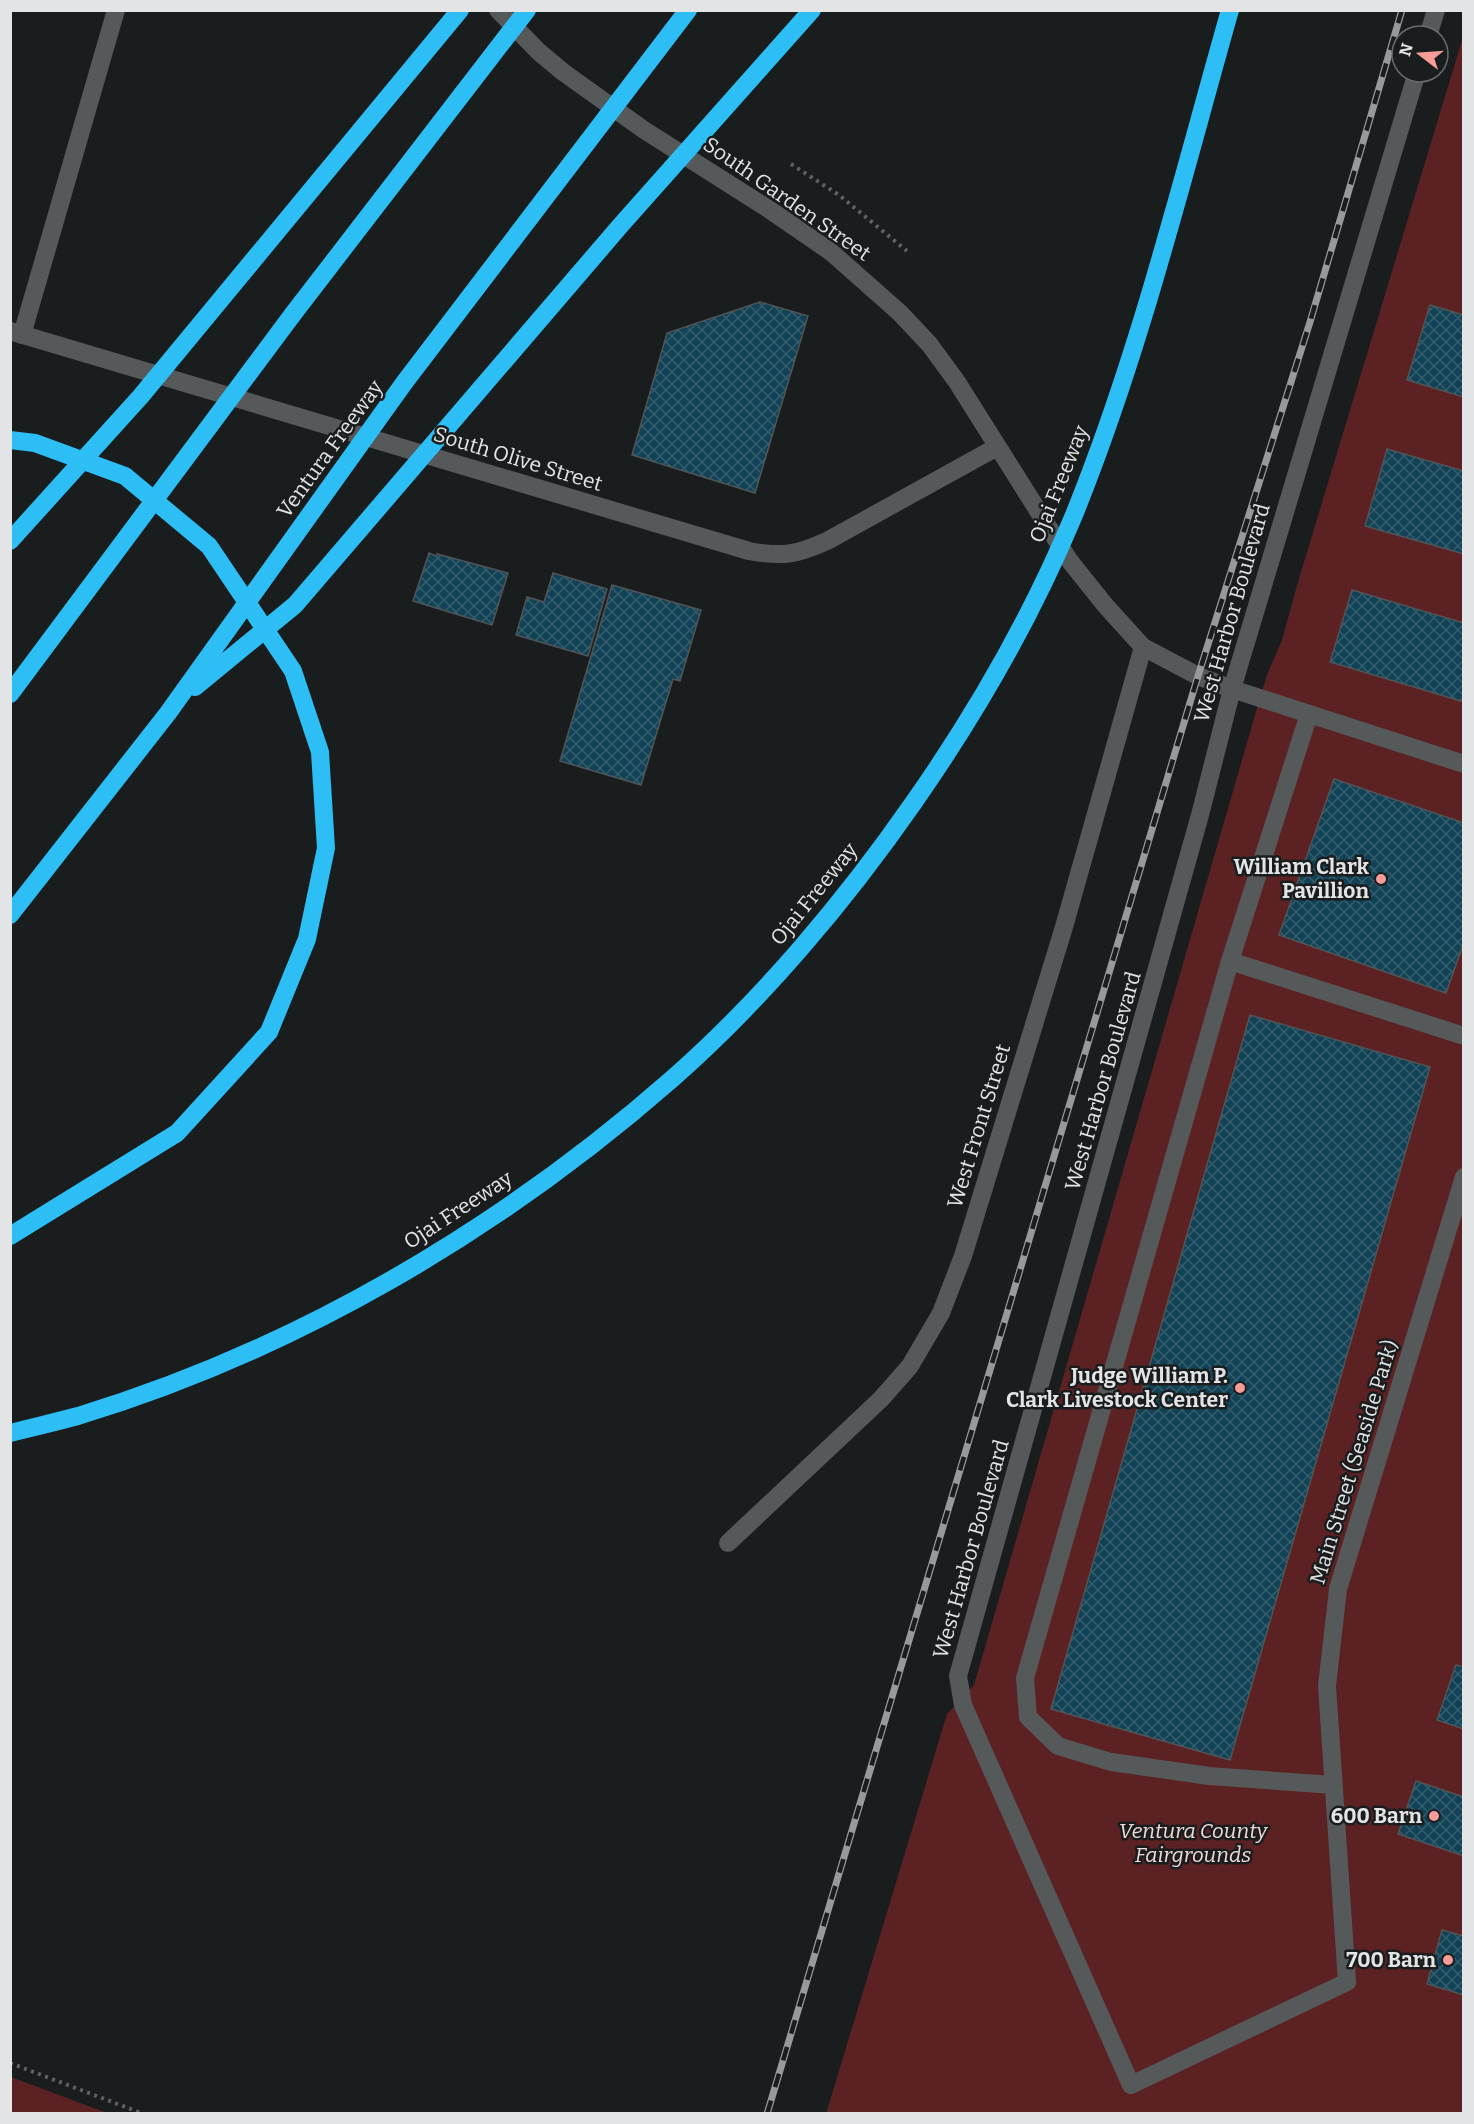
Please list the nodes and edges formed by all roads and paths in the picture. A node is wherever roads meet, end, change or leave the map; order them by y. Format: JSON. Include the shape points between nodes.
{"nodes":[{"id":1,"x":116,"y":10,"type":"edge"},
{"id":2,"x":460,"y":10,"type":"edge"},
{"id":3,"x":498,"y":10,"type":"edge"},
{"id":4,"x":527,"y":10,"type":"edge"},
{"id":5,"x":688,"y":10,"type":"edge"},
{"id":6,"x":813,"y":10,"type":"edge"},
{"id":7,"x":1230,"y":10,"type":"edge"},
{"id":8,"x":1413,"y":84,"type":"edge"},
{"id":9,"x":791,"y":164,"type":"dead end"},
{"id":10,"x":907,"y":251,"type":"dead end"},
{"id":11,"x":16,"y":333,"type":"edge"},
{"id":12,"x":10,"y":440,"type":"edge"},
{"id":13,"x":997,"y":447,"type":"junction"},
{"id":14,"x":10,"y":541,"type":"edge"},
{"id":15,"x":1143,"y":647,"type":"junction"},
{"id":16,"x":1232,"y":689,"type":"junction"},
{"id":17,"x":10,"y":694,"type":"edge"},
{"id":18,"x":168,"y":714,"type":"junction"},
{"id":19,"x":1309,"y":714,"type":"junction"},
{"id":20,"x":1464,"y":764,"type":"edge"},
{"id":21,"x":10,"y":915,"type":"edge"},
{"id":22,"x":1230,"y":961,"type":"junction"},
{"id":23,"x":1464,"y":1036,"type":"edge"},
{"id":24,"x":1464,"y":1177,"type":"edge"},
{"id":25,"x":10,"y":1236,"type":"edge"},
{"id":26,"x":10,"y":1433,"type":"edge"},
{"id":27,"x":728,"y":1543,"type":"dead end"},
{"id":28,"x":1334,"y":1785,"type":"junction"},
{"id":29,"x":1347,"y":1982,"type":"joint"},
{"id":30,"x":10,"y":2063,"type":"edge"},
{"id":31,"x":144,"y":2114,"type":"edge"}],
"edges":[{"from":1,"to":11,"type":"street"},
{"from":2,"to":14,"type":"highway","via":[[141,396]]},
{"from":3,"to":13,"type":"street","name":"South Garden Street","via":[[539,52],[596,97],[770,210],[866,281],[930,345]]},
{"from":4,"to":17,"type":"highway","via":[[292,314]]},
{"from":5,"to":18,"type":"highway","name":"Ventura Freeway","via":[[404,383]]},
{"from":6,"to":18,"type":"highway","via":[[620,226],[295,605],[200,682]]},
{"from":7,"to":26,"type":"highway","name":"Ojai Freeway","via":[[1144,311],[1077,507],[1025,619],[988,687],[949,751],[840,902],[735,1018],[657,1092],[516,1201],[429,1257],[279,1337],[190,1376],[78,1416]]},
{"from":8,"to":16,"type":"street","name":"West Harbor Boulevard"},
{"from":9,"to":10,"type":"path","via":[[839,195]]},
{"from":11,"to":13,"type":"street","name":"South Olive Street","via":[[772,555],[788,555],[827,541]]},
{"from":12,"to":25,"type":"highway","via":[[35,443],[125,476],[209,546],[293,671],[320,752],[326,848],[307,939],[269,1032],[177,1133]]},
{"from":13,"to":15,"type":"street","name":"South Garden Street","via":[[1069,560]]},
{"from":15,"to":16,"type":"street","name":"South Garden Street"},
{"from":15,"to":27,"type":"street","name":"West Front Street","via":[[1064,927],[963,1257],[941,1313],[910,1366],[881,1399]]},
{"from":16,"to":19,"type":"street","name":"South Garden Street"},
{"from":16,"to":29,"type":"street","name":"West Harbor Boulevard","via":[[1194,838],[958,1677],[963,1705],[1131,2085]]},
{"from":18,"to":21,"type":"highway","name":"Ventura Freeway"},
{"from":19,"to":20,"type":"street","name":"South Garden Street"},
{"from":19,"to":22,"type":"street"},
{"from":22,"to":23,"type":"street"},
{"from":22,"to":28,"type":"street","via":[[1024,1678],[1028,1718],[1058,1746],[1111,1762],[1209,1776]]},
{"from":24,"to":28,"type":"street","name":"Main Street (Seaside Park)","via":[[1338,1589],[1327,1686]]},
{"from":28,"to":29,"type":"street","name":"Main Street (Seaside Park)"},
{"from":30,"to":31,"type":"path"}]}
